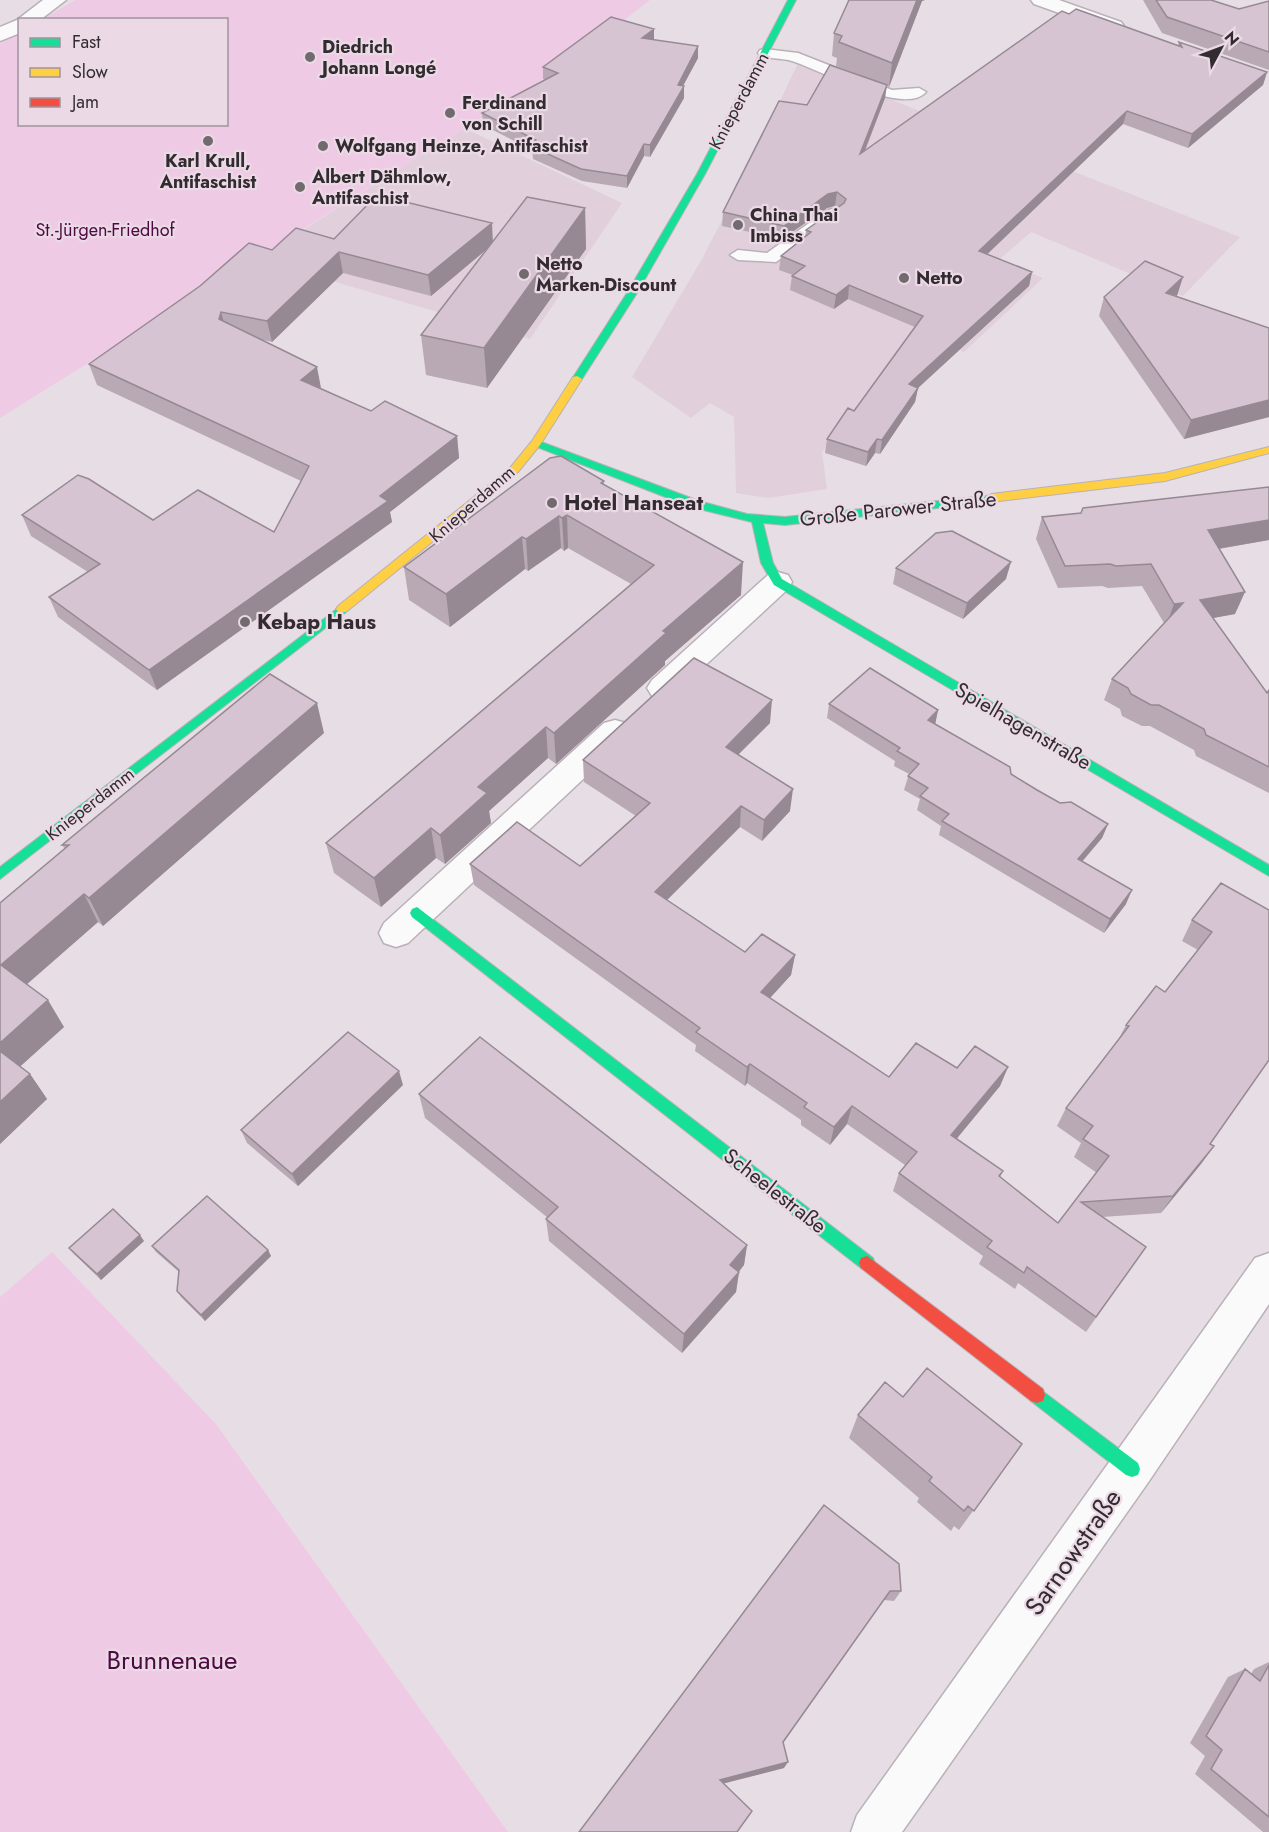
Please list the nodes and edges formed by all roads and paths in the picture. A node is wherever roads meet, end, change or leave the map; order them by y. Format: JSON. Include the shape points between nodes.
{"nodes":[{"id":1,"x":56,"y":0,"type":"edge"},
{"id":2,"x":792,"y":0,"type":"edge"},
{"id":3,"x":1041,"y":0,"type":"edge"},
{"id":4,"x":30,"y":18,"type":"edge"},
{"id":5,"x":18,"y":26,"type":"edge"},
{"id":6,"x":1135,"y":33,"type":"edge"},
{"id":7,"x":0,"y":35,"type":"edge"},
{"id":8,"x":765,"y":52,"type":"junction"},
{"id":9,"x":919,"y":92,"type":"dead end"},
{"id":10,"x":834,"y":213,"type":"edge"},
{"id":11,"x":738,"y":255,"type":"dead end"},
{"id":12,"x":536,"y":443,"type":"junction"},
{"id":13,"x":1269,"y":450,"type":"edge"},
{"id":14,"x":757,"y":521,"type":"junction"},
{"id":15,"x":778,"y":582,"type":"junction"},
{"id":16,"x":1269,"y":871,"type":"edge"},
{"id":17,"x":0,"y":874,"type":"edge"},
{"id":18,"x":407,"y":923,"type":"joint"},
{"id":19,"x":1269,"y":1271,"type":"edge"},
{"id":20,"x":1132,"y":1469,"type":"junction"},
{"id":21,"x":874,"y":1832,"type":"edge"}],
"edges":[{"from":1,"to":4,"type":"street"},
{"from":2,"to":8,"type":"street","name":"Knieperdamm"},
{"from":3,"to":6,"type":"street"},
{"from":5,"to":7,"type":"street"},
{"from":8,"to":9,"type":"lane","via":[[793,56],[890,95]]},
{"from":8,"to":12,"type":"street","name":"Knieperdamm","via":[[632,293]]},
{"from":10,"to":11,"type":"lane","via":[[770,258]]},
{"from":12,"to":14,"type":"street","name":"Große Parower Straße","via":[[679,500]]},
{"from":12,"to":17,"type":"street","name":"Knieperdamm","via":[[514,470],[472,507]]},
{"from":13,"to":14,"type":"street","name":"Große Parower Straße","via":[[1166,477]]},
{"from":14,"to":15,"type":"street","via":[[767,563]]},
{"from":15,"to":16,"type":"street","name":"Spielhagenstraße"},
{"from":15,"to":18,"type":"street"},
{"from":18,"to":20,"type":"street","name":"Scheelestraße"},
{"from":19,"to":20,"type":"street","name":"Sarnowstraße"},
{"from":20,"to":21,"type":"street","name":"Sarnowstraße"}]}
